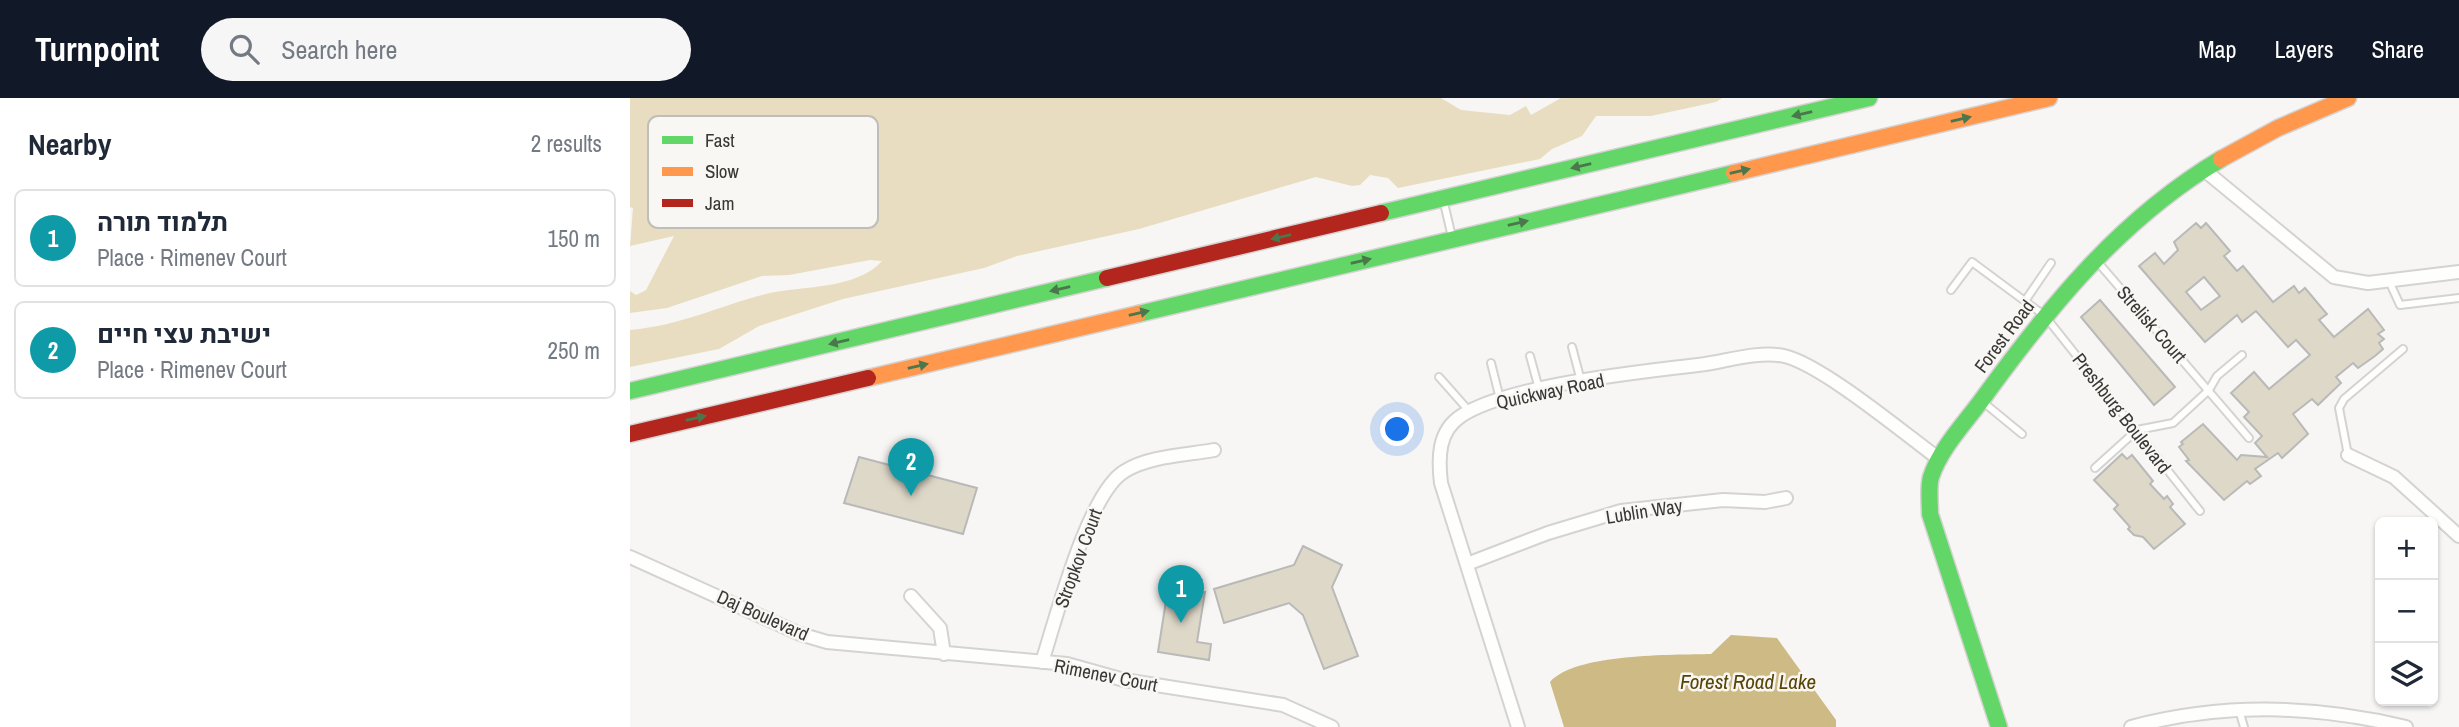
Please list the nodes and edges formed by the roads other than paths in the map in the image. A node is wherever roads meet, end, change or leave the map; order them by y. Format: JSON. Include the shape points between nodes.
{"nodes":[{"id":1,"x":1869,"y":98,"type":"edge"},
{"id":2,"x":2049,"y":98,"type":"edge"},
{"id":3,"x":2348,"y":98,"type":"edge"},
{"id":4,"x":2203,"y":169,"type":"junction"},
{"id":5,"x":1443,"y":198,"type":"junction"},
{"id":6,"x":1452,"y":239,"type":"junction"},
{"id":7,"x":2095,"y":258,"type":"junction"},
{"id":8,"x":2051,"y":263,"type":"dead end"},
{"id":9,"x":2459,"y":272,"type":"edge"},
{"id":10,"x":2388,"y":279,"type":"junction"},
{"id":11,"x":1951,"y":290,"type":"dead end"},
{"id":12,"x":2459,"y":298,"type":"edge"},
{"id":13,"x":2025,"y":301,"type":"junction"},
{"id":14,"x":2045,"y":316,"type":"junction"},
{"id":15,"x":1572,"y":347,"type":"dead end"},
{"id":16,"x":2403,"y":349,"type":"dead end"},
{"id":17,"x":2242,"y":355,"type":"dead end"},
{"id":18,"x":1530,"y":356,"type":"dead end"},
{"id":19,"x":1491,"y":363,"type":"dead end"},
{"id":20,"x":1439,"y":377,"type":"dead end"},
{"id":21,"x":1582,"y":383,"type":"junction"},
{"id":22,"x":2209,"y":390,"type":"junction"},
{"id":23,"x":630,"y":391,"type":"edge"},
{"id":24,"x":1539,"y":391,"type":"junction"},
{"id":25,"x":1501,"y":401,"type":"junction"},
{"id":26,"x":1982,"y":401,"type":"junction"},
{"id":27,"x":1470,"y":412,"type":"junction"},
{"id":28,"x":2137,"y":430,"type":"junction"},
{"id":29,"x":630,"y":434,"type":"edge"},
{"id":30,"x":2022,"y":434,"type":"dead end"},
{"id":31,"x":2249,"y":438,"type":"dead end"},
{"id":32,"x":1214,"y":450,"type":"dead end"},
{"id":33,"x":2348,"y":455,"type":"joint"},
{"id":34,"x":1939,"y":459,"type":"junction"},
{"id":35,"x":2095,"y":468,"type":"dead end"},
{"id":36,"x":1786,"y":498,"type":"dead end"},
{"id":37,"x":2200,"y":511,"type":"dead end"},
{"id":38,"x":2459,"y":536,"type":"edge"},
{"id":39,"x":630,"y":557,"type":"edge"},
{"id":40,"x":1467,"y":564,"type":"junction"},
{"id":41,"x":911,"y":596,"type":"dead end"},
{"id":42,"x":944,"y":654,"type":"junction"},
{"id":43,"x":1042,"y":662,"type":"junction"},
{"id":44,"x":2238,"y":709,"type":"junction"},
{"id":45,"x":2150,"y":725,"type":"edge"},
{"id":46,"x":1332,"y":727,"type":"edge"},
{"id":47,"x":1518,"y":727,"type":"edge"},
{"id":48,"x":1999,"y":727,"type":"edge"},
{"id":49,"x":2131,"y":727,"type":"edge"},
{"id":50,"x":2244,"y":727,"type":"edge"},
{"id":51,"x":2406,"y":727,"type":"edge"}],
"edges":[{"from":1,"to":5,"type":"main road","one_way":true},
{"from":6,"to":2,"type":"main road","one_way":true},
{"from":3,"to":4,"type":"main road","name":"Forest Road"},
{"from":4,"to":7,"type":"main road","name":"Forest Road"},
{"from":4,"to":10,"type":"street","via":[[2334,277],[2352,282]]},
{"from":5,"to":6,"type":"lane"},
{"from":5,"to":23,"type":"main road","one_way":true},
{"from":29,"to":6,"type":"main road","one_way":true},
{"from":7,"to":14,"type":"main road","name":"Forest Road"},
{"from":7,"to":22,"type":"lane","name":"Strelisk Court"},
{"from":8,"to":13,"type":"lane"},
{"from":9,"to":10,"type":"street"},
{"from":10,"to":12,"type":"lane","via":[[2400,305]]},
{"from":11,"to":13,"type":"lane","name":"Preshburg Boulevard","via":[[1972,262]]},
{"from":13,"to":14,"type":"lane","name":"Preshburg Boulevard"},
{"from":14,"to":26,"type":"main road","name":"Forest Road"},
{"from":14,"to":28,"type":"lane","name":"Preshburg Boulevard"},
{"from":15,"to":21,"type":"lane"},
{"from":16,"to":33,"type":"lane","via":[[2339,408]]},
{"from":17,"to":22,"type":"lane","via":[[2217,376]]},
{"from":18,"to":24,"type":"lane"},
{"from":19,"to":25,"type":"lane"},
{"from":20,"to":27,"type":"lane"},
{"from":21,"to":24,"type":"street","name":"Quickway Road"},
{"from":21,"to":34,"type":"street","name":"Quickway Road","via":[[1783,356],[1826,377]]},
{"from":22,"to":28,"type":"lane","via":[[2174,423]]},
{"from":22,"to":31,"type":"lane","name":"Strelisk Court"},
{"from":24,"to":25,"type":"street","name":"Quickway Road"},
{"from":25,"to":27,"type":"street","name":"Quickway Road"},
{"from":26,"to":30,"type":"lane"},
{"from":26,"to":34,"type":"main road","name":"Forest Road"},
{"from":27,"to":40,"type":"street","name":"Quickway Road","via":[[1448,428],[1439,464]]},
{"from":28,"to":35,"type":"lane"},
{"from":28,"to":37,"type":"lane","name":"Preshburg Boulevard"},
{"from":32,"to":43,"type":"street","name":"Stropkov Court","via":[[1143,464],[1107,486],[1094,509]]},
{"from":33,"to":38,"type":"street","via":[[2395,477]]},
{"from":34,"to":48,"type":"main road","name":"Forest Road","via":[[1928,492],[1932,524]]},
{"from":36,"to":40,"type":"street","name":"Lublin Way","via":[[1621,511]]},
{"from":39,"to":42,"type":"street","name":"Daj Boulevard","via":[[800,635]]},
{"from":40,"to":47,"type":"street","name":"Quickway Road"},
{"from":41,"to":42,"type":"street","via":[[940,628]]},
{"from":42,"to":43,"type":"street","name":"Rimenev Court"},
{"from":43,"to":46,"type":"street","name":"Rimenev Court","via":[[1283,705]]},
{"from":44,"to":45,"type":"street"},
{"from":44,"to":50,"type":"lane"},
{"from":44,"to":51,"type":"street","via":[[2335,712]]},
{"from":45,"to":49,"type":"street"}]}
